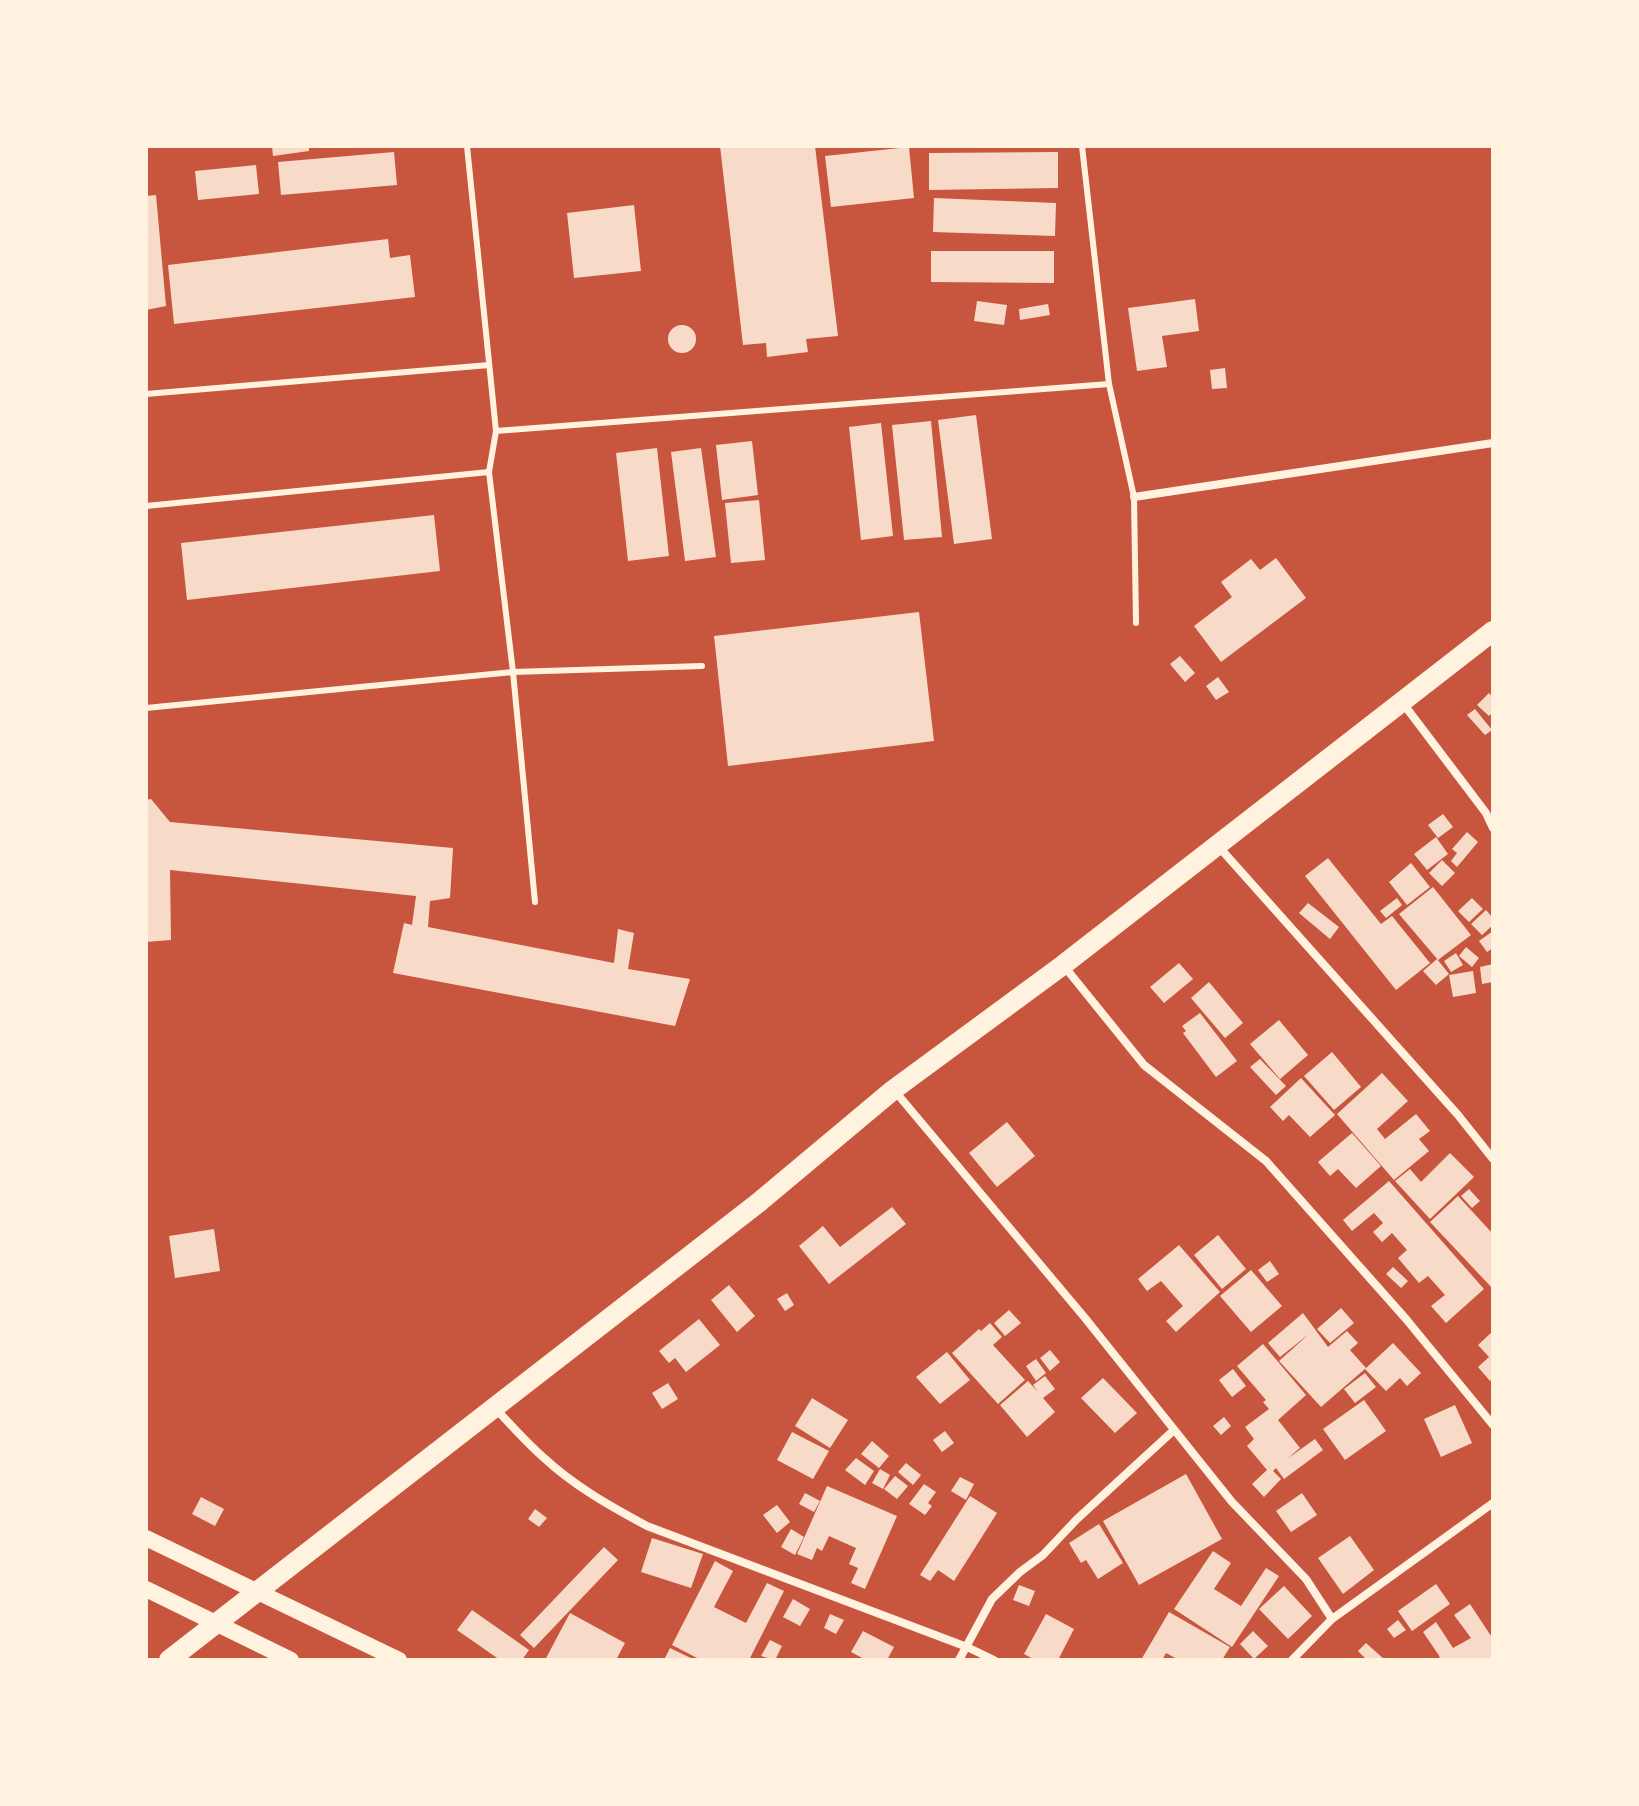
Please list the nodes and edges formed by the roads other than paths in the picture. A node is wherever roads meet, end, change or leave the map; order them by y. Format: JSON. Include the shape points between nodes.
{"nodes":[{"id":1,"x":467,"y":146,"type":"edge"},
{"id":2,"x":1082,"y":146,"type":"edge"},
{"id":3,"x":489,"y":365,"type":"junction"},
{"id":4,"x":1109,"y":384,"type":"junction"},
{"id":5,"x":146,"y":394,"type":"edge"},
{"id":6,"x":496,"y":431,"type":"junction"},
{"id":7,"x":1493,"y":443,"type":"edge"},
{"id":8,"x":489,"y":472,"type":"junction"},
{"id":9,"x":1134,"y":497,"type":"junction"},
{"id":10,"x":146,"y":506,"type":"edge"},
{"id":11,"x":1136,"y":623,"type":"dead end"},
{"id":12,"x":1493,"y":631,"type":"edge"},
{"id":13,"x":702,"y":666,"type":"dead end"},
{"id":14,"x":513,"y":672,"type":"junction"},
{"id":15,"x":1401,"y":702,"type":"junction"},
{"id":16,"x":146,"y":708,"type":"edge"},
{"id":17,"x":1493,"y":828,"type":"edge"},
{"id":18,"x":1217,"y":845,"type":"junction"},
{"id":19,"x":535,"y":902,"type":"dead end"},
{"id":20,"x":1063,"y":965,"type":"junction"},
{"id":21,"x":893,"y":1090,"type":"junction"},
{"id":22,"x":1493,"y":1159,"type":"edge"},
{"id":23,"x":495,"y":1408,"type":"junction"},
{"id":24,"x":1493,"y":1425,"type":"edge"},
{"id":25,"x":1174,"y":1430,"type":"junction"},
{"id":26,"x":1493,"y":1503,"type":"edge"},
{"id":27,"x":146,"y":1538,"type":"edge"},
{"id":28,"x":146,"y":1589,"type":"edge"},
{"id":29,"x":257,"y":1593,"type":"junction"},
{"id":30,"x":1332,"y":1619,"type":"junction"},
{"id":31,"x":218,"y":1623,"type":"junction"},
{"id":32,"x":967,"y":1647,"type":"junction"},
{"id":33,"x":169,"y":1660,"type":"edge"},
{"id":34,"x":291,"y":1660,"type":"edge"},
{"id":35,"x":399,"y":1660,"type":"edge"},
{"id":36,"x":959,"y":1660,"type":"edge"},
{"id":37,"x":994,"y":1660,"type":"edge"},
{"id":38,"x":1292,"y":1660,"type":"edge"}],
"edges":[{"from":1,"to":3,"type":"lane"},
{"from":2,"to":4,"type":"lane"},
{"from":3,"to":5,"type":"lane"},
{"from":3,"to":6,"type":"lane"},
{"from":4,"to":6,"type":"lane"},
{"from":4,"to":9,"type":"lane"},
{"from":6,"to":8,"type":"lane"},
{"from":7,"to":9,"type":"street"},
{"from":8,"to":10,"type":"lane"},
{"from":8,"to":14,"type":"lane"},
{"from":9,"to":11,"type":"lane"},
{"from":12,"to":15,"type":"main road"},
{"from":13,"to":14,"type":"lane"},
{"from":14,"to":16,"type":"lane"},
{"from":14,"to":19,"type":"lane"},
{"from":15,"to":17,"type":"street"},
{"from":15,"to":18,"type":"main road"},
{"from":18,"to":20,"type":"main road"},
{"from":18,"to":22,"type":"street"},
{"from":20,"to":21,"type":"main road"},
{"from":20,"to":24,"type":"street","via":[[1144,1065],[1266,1161]]},
{"from":21,"to":23,"type":"main road","via":[[758,1203]]},
{"from":21,"to":25,"type":"street"},
{"from":23,"to":29,"type":"main road"},
{"from":23,"to":32,"type":"street","via":[[573,1482],[647,1526]]},
{"from":25,"to":30,"type":"street","via":[[1232,1502],[1306,1579]]},
{"from":25,"to":32,"type":"street","via":[[992,1599]]},
{"from":26,"to":30,"type":"street"},
{"from":27,"to":29,"type":"main road"},
{"from":28,"to":31,"type":"main road"},
{"from":29,"to":31,"type":"main road"},
{"from":29,"to":35,"type":"main road"},
{"from":30,"to":38,"type":"street"},
{"from":31,"to":33,"type":"main road"},
{"from":31,"to":34,"type":"main road"},
{"from":32,"to":36,"type":"street"},
{"from":32,"to":37,"type":"street"}]}
